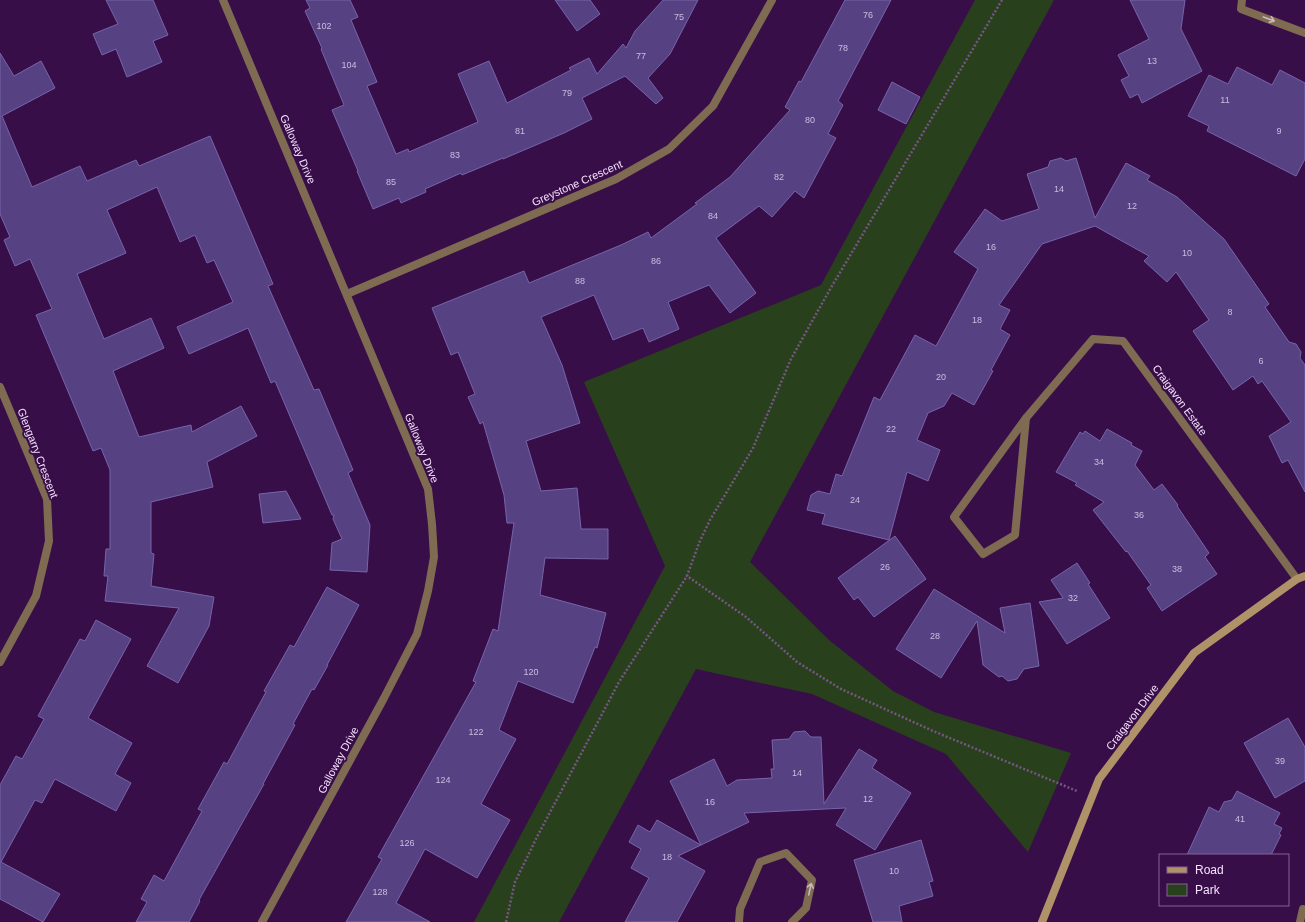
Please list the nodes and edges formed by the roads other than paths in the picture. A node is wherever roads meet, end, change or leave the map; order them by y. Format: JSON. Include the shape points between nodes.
{"nodes":[{"id":1,"x":223,"y":0,"type":"edge"},
{"id":2,"x":772,"y":0,"type":"edge"},
{"id":3,"x":1242,"y":0,"type":"edge"},
{"id":4,"x":1305,"y":33,"type":"edge"},
{"id":5,"x":347,"y":294,"type":"junction"},
{"id":6,"x":0,"y":387,"type":"edge"},
{"id":7,"x":1026,"y":418,"type":"junction"},
{"id":8,"x":1301,"y":578,"type":"edge"},
{"id":9,"x":0,"y":662,"type":"edge"},
{"id":10,"x":1304,"y":906,"type":"edge"},
{"id":11,"x":262,"y":922,"type":"edge"},
{"id":12,"x":739,"y":922,"type":"edge"},
{"id":13,"x":792,"y":922,"type":"edge"},
{"id":14,"x":1042,"y":922,"type":"edge"},
{"id":15,"x":1300,"y":922,"type":"edge"}],
"edges":[{"from":1,"to":5,"type":"street","name":"Galloway Drive"},
{"from":2,"to":5,"type":"street","name":"Greystone Crescent","via":[[713,106],[669,149],[616,179]]},
{"from":3,"to":4,"type":"street","one_way":true,"via":[[1241,9]]},
{"from":5,"to":11,"type":"street","name":"Galloway Drive","via":[[428,489],[434,557],[417,634]]},
{"from":6,"to":9,"type":"street","name":"Glengarry Crescent","via":[[47,499],[49,541],[36,596]]},
{"from":7,"to":7,"type":"street","name":"Craigavon Estate","via":[[954,517],[983,554],[1015,535]]},
{"from":7,"to":8,"type":"street","name":"Craigavon Estate","via":[[1093,339],[1123,341]]},
{"from":8,"to":14,"type":"street","name":"Craigavon Drive","via":[[1194,653],[1099,779]]},
{"from":10,"to":15,"type":"street"},
{"from":13,"to":12,"type":"street","one_way":true,"via":[[806,908],[812,880],[786,854],[760,862],[740,909]]}]}
